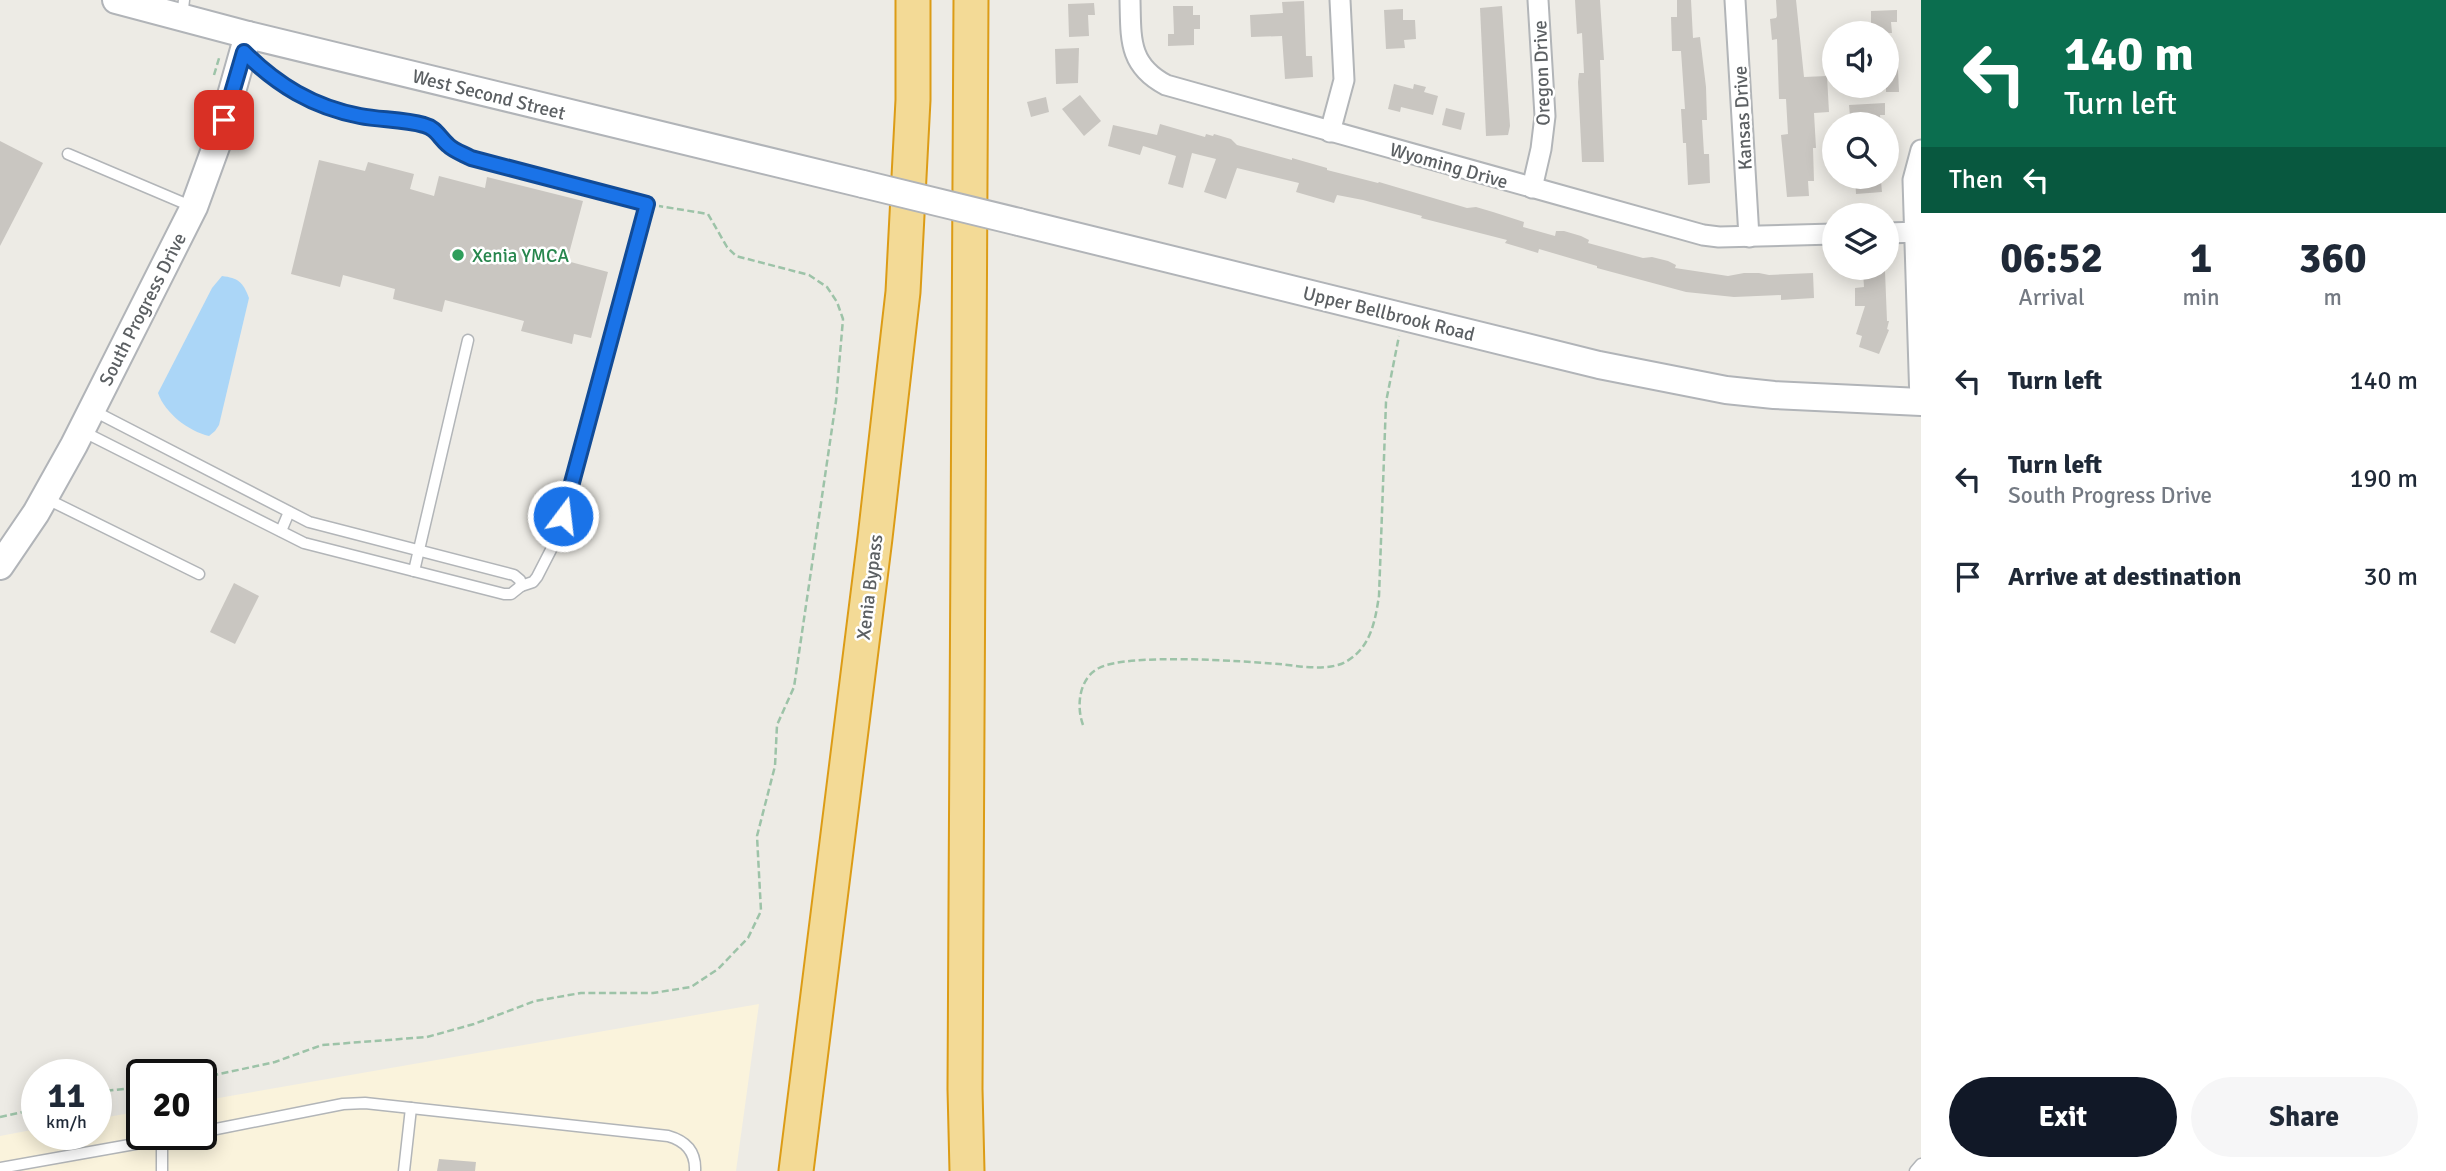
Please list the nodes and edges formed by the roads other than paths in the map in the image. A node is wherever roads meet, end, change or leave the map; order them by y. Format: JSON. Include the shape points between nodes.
{"nodes":[{"id":1,"x":116,"y":0,"type":"edge"},
{"id":2,"x":913,"y":0,"type":"edge"},
{"id":3,"x":971,"y":0,"type":"edge"},
{"id":4,"x":1130,"y":0,"type":"edge"},
{"id":5,"x":1340,"y":0,"type":"edge"},
{"id":6,"x":1538,"y":0,"type":"edge"},
{"id":7,"x":1735,"y":0,"type":"edge"},
{"id":8,"x":183,"y":9,"type":"edge"},
{"id":9,"x":246,"y":43,"type":"junction"},
{"id":10,"x":1331,"y":132,"type":"junction"},
{"id":11,"x":1921,"y":150,"type":"edge"},
{"id":12,"x":68,"y":153,"type":"dead end"},
{"id":13,"x":863,"y":184,"type":"joint"},
{"id":14,"x":1532,"y":187,"type":"junction"},
{"id":15,"x":194,"y":207,"type":"junction"},
{"id":16,"x":1917,"y":232,"type":"edge"},
{"id":17,"x":1899,"y":233,"type":"edge"},
{"id":18,"x":1822,"y":234,"type":"edge"},
{"id":19,"x":1749,"y":237,"type":"junction"},
{"id":20,"x":468,"y":340,"type":"dead end"},
{"id":21,"x":1921,"y":402,"type":"edge"},
{"id":22,"x":86,"y":420,"type":"junction"},
{"id":23,"x":44,"y":498,"type":"junction"},
{"id":24,"x":289,"y":512,"type":"junction"},
{"id":25,"x":281,"y":531,"type":"junction"},
{"id":26,"x":419,"y":549,"type":"junction"},
{"id":27,"x":0,"y":566,"type":"edge"},
{"id":28,"x":414,"y":571,"type":"junction"},
{"id":29,"x":199,"y":574,"type":"dead end"},
{"id":30,"x":521,"y":586,"type":"junction"},
{"id":31,"x":411,"y":1108,"type":"junction"},
{"id":32,"x":217,"y":1129,"type":"edge"},
{"id":33,"x":126,"y":1146,"type":"edge"},
{"id":34,"x":162,"y":1150,"type":"edge"},
{"id":35,"x":1921,"y":1164,"type":"edge"},
{"id":36,"x":0,"y":1168,"type":"edge"},
{"id":37,"x":162,"y":1171,"type":"edge"},
{"id":38,"x":404,"y":1171,"type":"edge"},
{"id":39,"x":695,"y":1171,"type":"edge"},
{"id":40,"x":796,"y":1171,"type":"edge"},
{"id":41,"x":967,"y":1171,"type":"edge"},
{"id":42,"x":1915,"y":1171,"type":"edge"}],
"edges":[{"from":1,"to":8,"type":"main road","name":"West Second Street"},
{"from":2,"to":40,"type":"highway","name":"Xenia Bypass","via":[[904,292]]},
{"from":3,"to":41,"type":"highway"},
{"from":4,"to":10,"type":"street","name":"Wyoming Drive","via":[[1135,56],[1154,79]]},
{"from":5,"to":10,"type":"street","via":[[1344,80]]},
{"from":6,"to":14,"type":"street","name":"Oregon Drive","via":[[1545,116]]},
{"from":7,"to":19,"type":"street","name":"Kansas Drive"},
{"from":8,"to":9,"type":"main road","name":"West Second Street"},
{"from":9,"to":13,"type":"main road","name":"West Second Street"},
{"from":9,"to":15,"type":"main road","name":"South Progress Drive"},
{"from":9,"to":30,"type":"lane","via":[[268,76],[324,105],[358,116],[424,125],[471,158],[647,204],[556,540],[537,577]]},
{"from":10,"to":14,"type":"street","name":"Wyoming Drive"},
{"from":11,"to":16,"type":"street","via":[[1913,180]]},
{"from":12,"to":15,"type":"lane"},
{"from":13,"to":21,"type":"main road","name":"Upper Bellbrook Road","bridge":true,"via":[[1678,382],[1774,395]]},
{"from":14,"to":19,"type":"street","name":"Wyoming Drive","via":[[1703,235]]},
{"from":15,"to":22,"type":"main road","name":"South Progress Drive"},
{"from":16,"to":17,"type":"street"},
{"from":16,"to":21,"type":"street"},
{"from":18,"to":19,"type":"street","name":"Wyoming Drive"},
{"from":20,"to":26,"type":"lane"},
{"from":22,"to":23,"type":"main road","name":"South Progress Drive"},
{"from":22,"to":24,"type":"lane"},
{"from":22,"to":25,"type":"lane"},
{"from":23,"to":27,"type":"main road","name":"South Progress Drive"},
{"from":23,"to":29,"type":"lane"},
{"from":24,"to":25,"type":"lane"},
{"from":24,"to":26,"type":"lane","via":[[309,522]]},
{"from":25,"to":28,"type":"lane","via":[[304,543]]},
{"from":26,"to":28,"type":"lane"},
{"from":26,"to":30,"type":"lane","via":[[514,575]]},
{"from":28,"to":30,"type":"lane","via":[[504,594]]},
{"from":31,"to":32,"type":"lane","via":[[343,1104]]},
{"from":31,"to":38,"type":"lane"},
{"from":31,"to":39,"type":"lane","via":[[668,1136],[682,1140],[691,1151]]},
{"from":33,"to":36,"type":"lane"},
{"from":34,"to":37,"type":"lane"},
{"from":35,"to":42,"type":"lane"}]}
